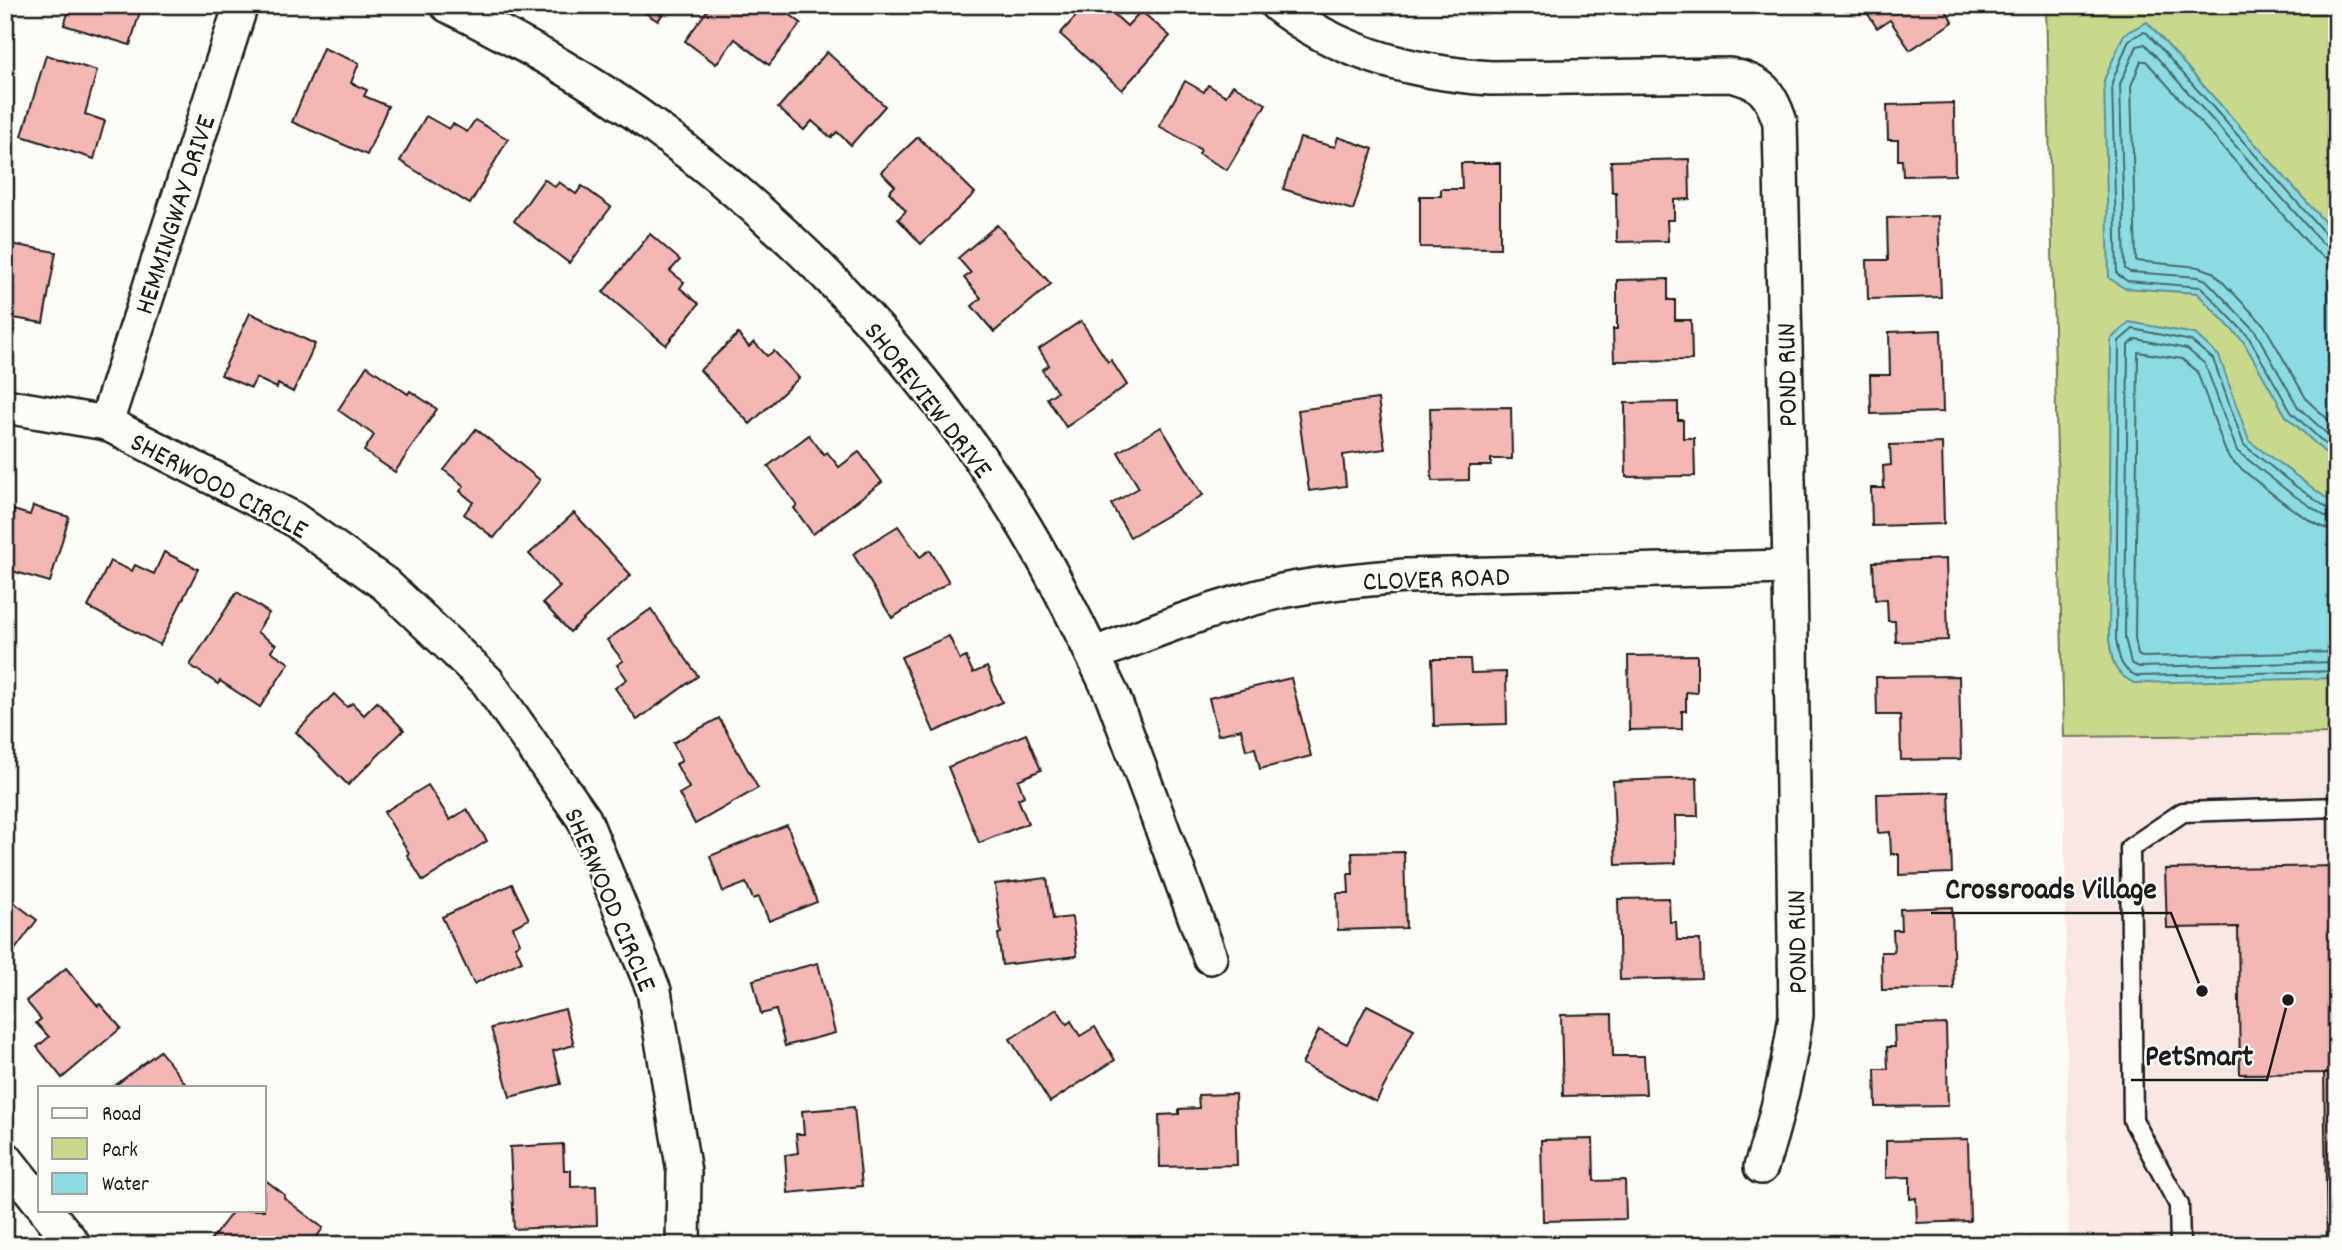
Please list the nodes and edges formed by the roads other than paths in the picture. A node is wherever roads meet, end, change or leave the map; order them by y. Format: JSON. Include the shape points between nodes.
{"nodes":[{"id":1,"x":241,"y":5,"type":"edge"},
{"id":2,"x":447,"y":5,"type":"edge"},
{"id":3,"x":1277,"y":5,"type":"edge"},
{"id":4,"x":5,"y":406,"type":"edge"},
{"id":5,"x":106,"y":424,"type":"junction"},
{"id":6,"x":1790,"y":567,"type":"junction"},
{"id":7,"x":1093,"y":655,"type":"junction"},
{"id":8,"x":2337,"y":807,"type":"edge"},
{"id":9,"x":1210,"y":957,"type":"dead end"},
{"id":10,"x":5,"y":1158,"type":"edge"},
{"id":11,"x":1761,"y":1167,"type":"dead end"},
{"id":12,"x":38,"y":1199,"type":"edge"},
{"id":13,"x":48,"y":1212,"type":"edge"},
{"id":14,"x":74,"y":1245,"type":"edge"},
{"id":15,"x":683,"y":1245,"type":"edge"},
{"id":16,"x":2180,"y":1245,"type":"edge"}],
"edges":[{"from":1,"to":5,"type":"street","name":"HEMMINGWAY DRIVE"},
{"from":2,"to":7,"type":"street","name":"SHOREVIEW DRIVE","via":[[538,51],[657,129],[750,203],[845,294],[895,348],[984,465],[1062,590]]},
{"from":3,"to":6,"type":"street","name":"POND RUN","via":[[1332,40],[1392,63],[1453,76],[1730,75],[1761,87],[1773,101],[1780,122]]},
{"from":4,"to":5,"type":"street","name":"SHERWOOD CIRCLE"},
{"from":5,"to":15,"type":"street","name":"SHERWOOD CIRCLE","via":[[292,518],[385,584],[487,681],[562,787],[584,819],[654,991],[684,1172]]},
{"from":6,"to":7,"type":"street","name":"CLOVER ROAD","via":[[1352,580],[1229,605]]},
{"from":6,"to":11,"type":"street","name":"POND RUN","via":[[1796,1015],[1791,1053]]},
{"from":7,"to":9,"type":"street","name":"SHOREVIEW DRIVE"},
{"from":8,"to":16,"type":"lane","via":[[2183,811],[2130,848],[2133,1120],[2179,1205]]},
{"from":10,"to":12,"type":"street"},
{"from":13,"to":14,"type":"street"}]}
